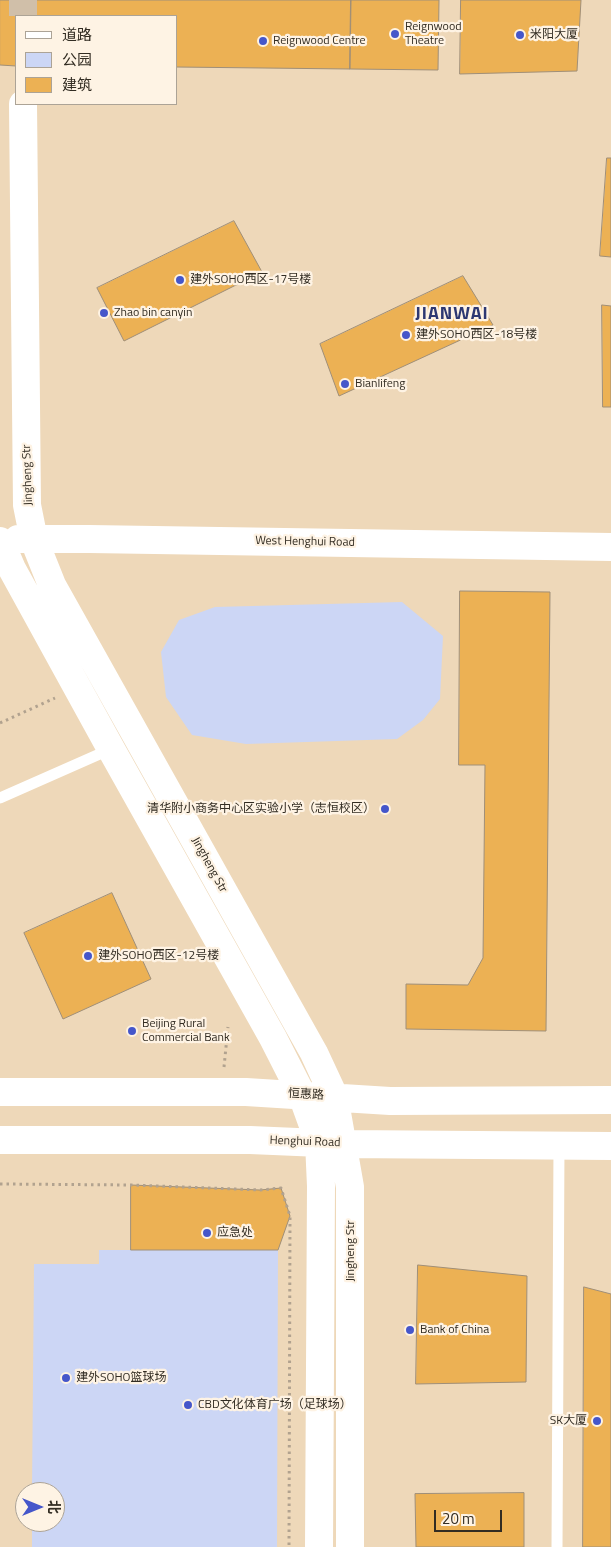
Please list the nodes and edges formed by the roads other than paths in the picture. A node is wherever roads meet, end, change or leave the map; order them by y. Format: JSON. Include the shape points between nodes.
{"nodes":[{"id":1,"x":23,"y":105,"type":"edge"},
{"id":2,"x":0,"y":540,"type":"edge"},
{"id":3,"x":34,"y":540,"type":"junction"},
{"id":4,"x":611,"y":547,"type":"edge"},
{"id":5,"x":111,"y":749,"type":"junction"},
{"id":6,"x":0,"y":798,"type":"edge"},
{"id":7,"x":0,"y":1092,"type":"edge"},
{"id":8,"x":302,"y":1095,"type":"junction"},
{"id":9,"x":334,"y":1096,"type":"junction"},
{"id":10,"x":611,"y":1100,"type":"edge"},
{"id":11,"x":0,"y":1140,"type":"edge"},
{"id":12,"x":331,"y":1143,"type":"junction"},
{"id":13,"x":560,"y":1145,"type":"junction"},
{"id":14,"x":611,"y":1146,"type":"edge"},
{"id":15,"x":319,"y":1547,"type":"edge"},
{"id":16,"x":350,"y":1547,"type":"edge"},
{"id":17,"x":557,"y":1547,"type":"edge"}],
"edges":[{"from":1,"to":3,"type":"main road","name":"Jingheng Str","via":[[27,505]]},
{"from":2,"to":3,"type":"main road","name":"West Henghui Road"},
{"from":2,"to":5,"type":"main road","name":"Jingheng Str","via":[[12,569]]},
{"from":3,"to":4,"type":"main road","name":"West Henghui Road"},
{"from":3,"to":9,"type":"main road","name":"Jingheng Str","via":[[52,585],[314,1053]]},
{"from":5,"to":6,"type":"lane"},
{"from":5,"to":8,"type":"main road","name":"Jingheng Str"},
{"from":7,"to":8,"type":"main road","name":"恒惠路"},
{"from":8,"to":9,"type":"main road","name":"恒惠路"},
{"from":8,"to":12,"type":"main road","name":"Jingheng Str"},
{"from":9,"to":10,"type":"main road","name":"恒惠路","via":[[390,1101]]},
{"from":9,"to":12,"type":"main road","name":"Jingheng Str"},
{"from":11,"to":12,"type":"main road","name":"Henghui Road"},
{"from":12,"to":13,"type":"main road","name":"Henghui Road"},
{"from":12,"to":15,"type":"main road","name":"Jingheng Str","via":[[321,1186]]},
{"from":12,"to":16,"type":"main road","name":"Jingheng Str","via":[[350,1194]]},
{"from":13,"to":14,"type":"main road","name":"Henghui Road"},
{"from":13,"to":17,"type":"lane"}]}
